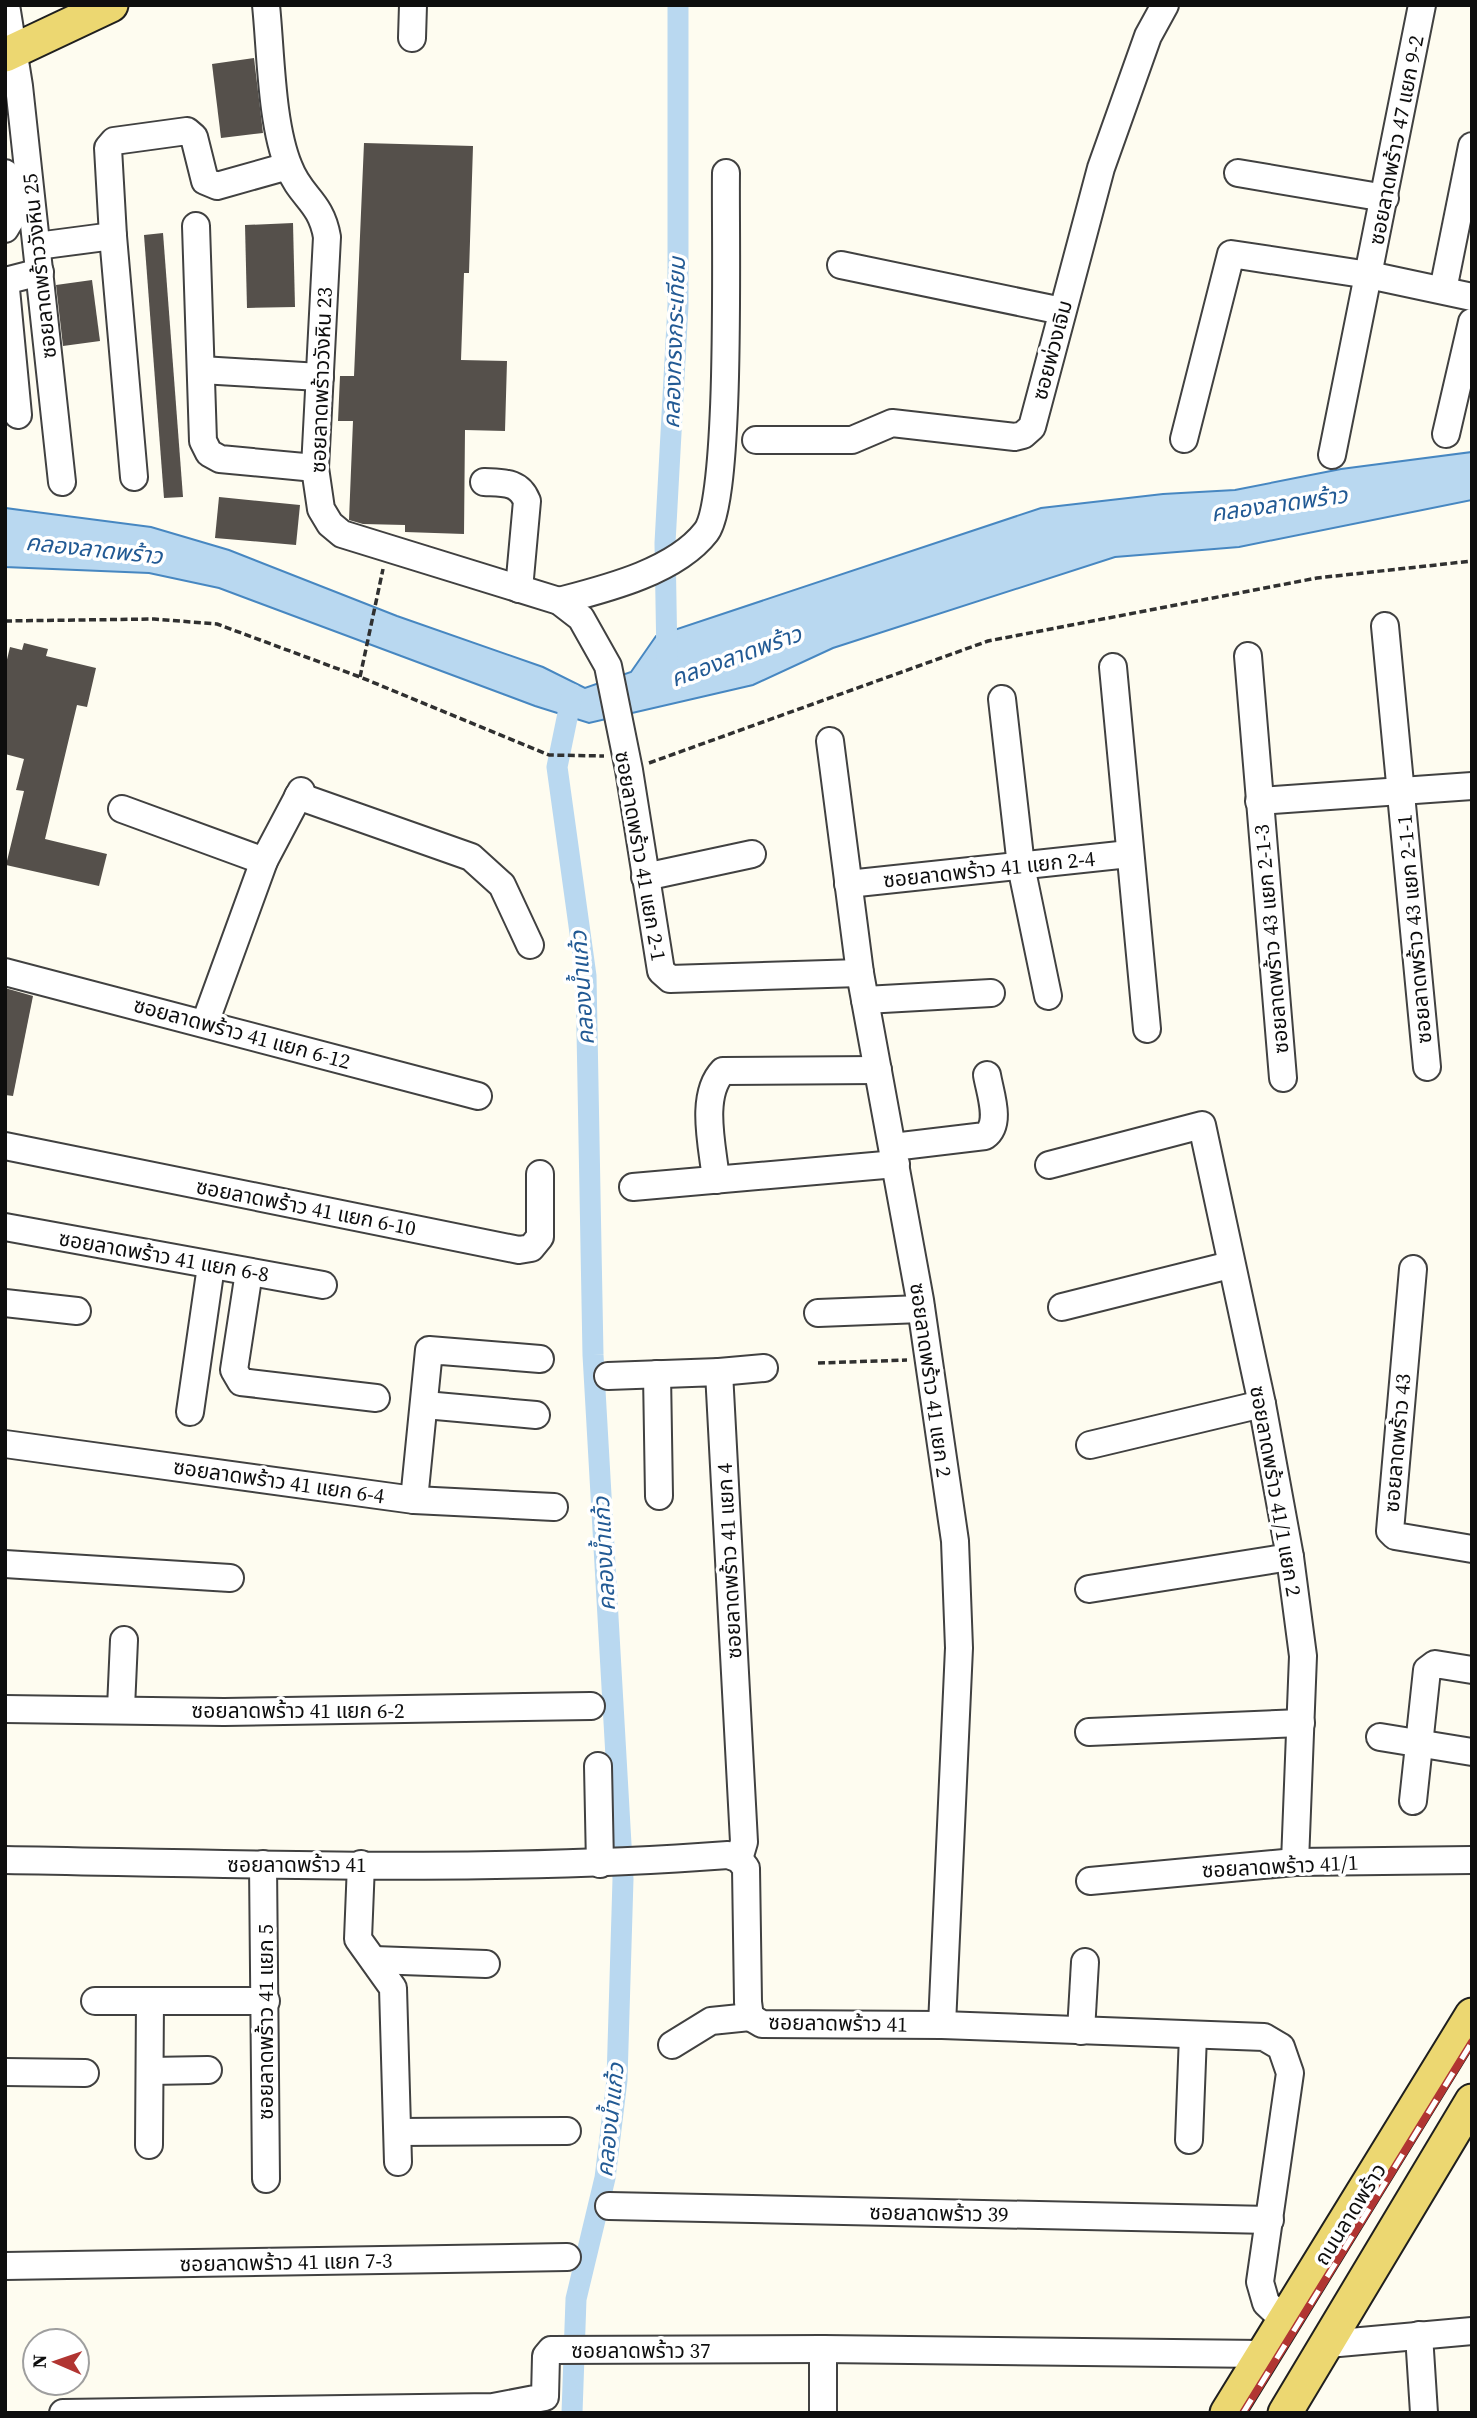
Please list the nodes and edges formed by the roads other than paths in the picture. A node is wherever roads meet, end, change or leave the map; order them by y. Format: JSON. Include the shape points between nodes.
{"nodes":[{"id":1,"x":6,"y":5,"type":"edge"},
{"id":2,"x":266,"y":5,"type":"edge"},
{"id":3,"x":413,"y":5,"type":"edge"},
{"id":4,"x":1166,"y":5,"type":"edge"},
{"id":5,"x":1422,"y":5,"type":"edge"},
{"id":6,"x":109,"y":6,"type":"edge"},
{"id":7,"x":412,"y":38,"type":"dead end"},
{"id":8,"x":10,"y":53,"type":"edge"},
{"id":9,"x":1472,"y":146,"type":"edge"},
{"id":10,"x":288,"y":166,"type":"junction"},
{"id":11,"x":5,"y":173,"type":"edge"},
{"id":12,"x":726,"y":173,"type":"dead end"},
{"id":13,"x":1238,"y":173,"type":"dead end"},
{"id":14,"x":1385,"y":198,"type":"junction"},
{"id":15,"x":196,"y":226,"type":"dead end"},
{"id":16,"x":5,"y":229,"type":"edge"},
{"id":17,"x":113,"y":236,"type":"junction"},
{"id":18,"x":39,"y":259,"type":"junction"},
{"id":19,"x":841,"y":265,"type":"dead end"},
{"id":20,"x":1370,"y":275,"type":"junction"},
{"id":21,"x":1443,"y":290,"type":"junction"},
{"id":22,"x":1472,"y":297,"type":"edge"},
{"id":23,"x":1062,"y":312,"type":"junction"},
{"id":24,"x":1472,"y":322,"type":"edge"},
{"id":25,"x":201,"y":370,"type":"junction"},
{"id":26,"x":320,"y":377,"type":"junction"},
{"id":27,"x":18,"y":415,"type":"dead end"},
{"id":28,"x":1446,"y":434,"type":"dead end"},
{"id":29,"x":1184,"y":439,"type":"dead end"},
{"id":30,"x":756,"y":440,"type":"dead end"},
{"id":31,"x":1332,"y":455,"type":"dead end"},
{"id":32,"x":316,"y":468,"type":"junction"},
{"id":33,"x":134,"y":477,"type":"dead end"},
{"id":34,"x":62,"y":482,"type":"dead end"},
{"id":35,"x":484,"y":482,"type":"dead end"},
{"id":36,"x":519,"y":589,"type":"junction"},
{"id":37,"x":559,"y":601,"type":"junction"},
{"id":38,"x":1385,"y":626,"type":"dead end"},
{"id":39,"x":1248,"y":656,"type":"dead end"},
{"id":40,"x":608,"y":666,"type":"joint"},
{"id":41,"x":1113,"y":667,"type":"dead end"},
{"id":42,"x":1002,"y":699,"type":"dead end"},
{"id":43,"x":830,"y":741,"type":"dead end"},
{"id":44,"x":1472,"y":786,"type":"edge"},
{"id":45,"x":1402,"y":791,"type":"junction"},
{"id":46,"x":1259,"y":801,"type":"junction"},
{"id":47,"x":122,"y":808,"type":"dead end"},
{"id":48,"x":752,"y":853,"type":"dead end"},
{"id":49,"x":1129,"y":854,"type":"junction"},
{"id":50,"x":264,"y":861,"type":"junction"},
{"id":51,"x":1021,"y":866,"type":"junction"},
{"id":52,"x":645,"y":877,"type":"junction"},
{"id":53,"x":848,"y":884,"type":"junction"},
{"id":54,"x":530,"y":945,"type":"dead end"},
{"id":55,"x":5,"y":972,"type":"edge"},
{"id":56,"x":860,"y":973,"type":"junction"},
{"id":57,"x":991,"y":993,"type":"dead end"},
{"id":58,"x":1048,"y":996,"type":"dead end"},
{"id":59,"x":865,"y":1000,"type":"junction"},
{"id":60,"x":205,"y":1023,"type":"junction"},
{"id":61,"x":1147,"y":1029,"type":"dead end"},
{"id":62,"x":1427,"y":1067,"type":"dead end"},
{"id":63,"x":878,"y":1070,"type":"junction"},
{"id":64,"x":987,"y":1075,"type":"dead end"},
{"id":65,"x":1283,"y":1078,"type":"dead end"},
{"id":66,"x":478,"y":1096,"type":"dead end"},
{"id":67,"x":5,"y":1146,"type":"edge"},
{"id":68,"x":894,"y":1156,"type":"junction"},
{"id":69,"x":1049,"y":1165,"type":"dead end"},
{"id":70,"x":540,"y":1174,"type":"dead end"},
{"id":71,"x":716,"y":1180,"type":"junction"},
{"id":72,"x":633,"y":1187,"type":"dead end"},
{"id":73,"x":5,"y":1227,"type":"edge"},
{"id":74,"x":1230,"y":1265,"type":"junction"},
{"id":75,"x":211,"y":1266,"type":"junction"},
{"id":76,"x":1413,"y":1269,"type":"dead end"},
{"id":77,"x":249,"y":1272,"type":"junction"},
{"id":78,"x":323,"y":1285,"type":"dead end"},
{"id":79,"x":5,"y":1303,"type":"edge"},
{"id":80,"x":1062,"y":1307,"type":"dead end"},
{"id":81,"x":921,"y":1309,"type":"junction"},
{"id":82,"x":77,"y":1311,"type":"dead end"},
{"id":83,"x":818,"y":1312,"type":"dead end"},
{"id":84,"x":540,"y":1359,"type":"dead end"},
{"id":85,"x":764,"y":1368,"type":"dead end"},
{"id":86,"x":719,"y":1372,"type":"junction"},
{"id":87,"x":657,"y":1374,"type":"junction"},
{"id":88,"x":608,"y":1376,"type":"dead end"},
{"id":89,"x":376,"y":1398,"type":"dead end"},
{"id":90,"x":1262,"y":1404,"type":"junction"},
{"id":91,"x":425,"y":1405,"type":"junction"},
{"id":92,"x":190,"y":1412,"type":"dead end"},
{"id":93,"x":536,"y":1415,"type":"dead end"},
{"id":94,"x":5,"y":1444,"type":"edge"},
{"id":95,"x":1090,"y":1445,"type":"dead end"},
{"id":96,"x":659,"y":1496,"type":"dead end"},
{"id":97,"x":414,"y":1500,"type":"junction"},
{"id":98,"x":554,"y":1507,"type":"dead end"},
{"id":99,"x":1472,"y":1549,"type":"edge"},
{"id":100,"x":1290,"y":1557,"type":"junction"},
{"id":101,"x":5,"y":1563,"type":"edge"},
{"id":102,"x":230,"y":1577,"type":"dead end"},
{"id":103,"x":1089,"y":1589,"type":"dead end"},
{"id":104,"x":124,"y":1640,"type":"dead end"},
{"id":105,"x":1472,"y":1670,"type":"edge"},
{"id":106,"x":591,"y":1706,"type":"dead end"},
{"id":107,"x":121,"y":1708,"type":"junction"},
{"id":108,"x":5,"y":1710,"type":"edge"},
{"id":109,"x":1301,"y":1723,"type":"junction"},
{"id":110,"x":1089,"y":1731,"type":"dead end"},
{"id":111,"x":1380,"y":1737,"type":"dead end"},
{"id":112,"x":1420,"y":1742,"type":"junction"},
{"id":113,"x":1472,"y":1752,"type":"edge"},
{"id":114,"x":598,"y":1766,"type":"dead end"},
{"id":115,"x":1413,"y":1801,"type":"dead end"},
{"id":116,"x":738,"y":1859,"type":"junction"},
{"id":117,"x":5,"y":1860,"type":"edge"},
{"id":118,"x":1472,"y":1860,"type":"edge"},
{"id":119,"x":1295,"y":1862,"type":"junction"},
{"id":120,"x":263,"y":1864,"type":"junction"},
{"id":121,"x":361,"y":1864,"type":"junction"},
{"id":122,"x":616,"y":1864,"type":"junction"},
{"id":123,"x":1090,"y":1881,"type":"dead end"},
{"id":124,"x":374,"y":1960,"type":"junction"},
{"id":125,"x":1085,"y":1962,"type":"dead end"},
{"id":126,"x":486,"y":1964,"type":"dead end"},
{"id":127,"x":95,"y":2001,"type":"dead end"},
{"id":128,"x":150,"y":2001,"type":"junction"},
{"id":129,"x":266,"y":2001,"type":"junction"},
{"id":130,"x":1472,"y":2015,"type":"edge"},
{"id":131,"x":750,"y":2017,"type":"junction"},
{"id":132,"x":942,"y":2025,"type":"junction"},
{"id":133,"x":1081,"y":2031,"type":"junction"},
{"id":134,"x":1193,"y":2035,"type":"junction"},
{"id":135,"x":672,"y":2046,"type":"dead end"},
{"id":136,"x":208,"y":2070,"type":"dead end"},
{"id":137,"x":150,"y":2071,"type":"junction"},
{"id":138,"x":5,"y":2072,"type":"edge"},
{"id":139,"x":85,"y":2073,"type":"dead end"},
{"id":140,"x":1472,"y":2101,"type":"edge"},
{"id":141,"x":567,"y":2131,"type":"dead end"},
{"id":142,"x":398,"y":2132,"type":"junction"},
{"id":143,"x":1189,"y":2140,"type":"dead end"},
{"id":144,"x":149,"y":2145,"type":"dead end"},
{"id":145,"x":398,"y":2162,"type":"dead end"},
{"id":146,"x":266,"y":2179,"type":"dead end"},
{"id":147,"x":608,"y":2206,"type":"dead end"},
{"id":148,"x":1270,"y":2220,"type":"junction"},
{"id":149,"x":567,"y":2257,"type":"dead end"},
{"id":150,"x":5,"y":2266,"type":"edge"},
{"id":151,"x":1284,"y":2320,"type":"junction"},
{"id":152,"x":1472,"y":2331,"type":"edge"},
{"id":153,"x":1419,"y":2335,"type":"junction"},
{"id":154,"x":1328,"y":2344,"type":"junction"},
{"id":155,"x":823,"y":2348,"type":"junction"},
{"id":156,"x":1264,"y":2354,"type":"junction"},
{"id":157,"x":92,"y":2412,"type":"edge"},
{"id":158,"x":63,"y":2413,"type":"edge"},
{"id":159,"x":823,"y":2413,"type":"edge"},
{"id":160,"x":1227,"y":2413,"type":"edge"},
{"id":161,"x":1285,"y":2413,"type":"edge"},
{"id":162,"x":1424,"y":2413,"type":"edge"}],
"edges":[{"from":1,"to":8,"type":"street","name":"ซอยลาดพร้าววังหิน 25"},
{"from":2,"to":10,"type":"street","name":"ซอยลาดพร้าววังหิน 23","via":[[280,135]]},
{"from":3,"to":7,"type":"street"},
{"from":4,"to":23,"type":"street","name":"ซอยพ่วงเจิม","via":[[1148,36],[1101,169]]},
{"from":5,"to":14,"type":"street","name":"ซอยลาดพร้าว 47 แยก 9-2"},
{"from":6,"to":8,"type":"main road"},
{"from":8,"to":18,"type":"street","name":"ซอยลาดพร้าววังหิน 25"},
{"from":9,"to":21,"type":"street"},
{"from":10,"to":17,"type":"street","via":[[217,186],[205,181],[194,137],[187,131],[114,141],[107,154]]},
{"from":10,"to":26,"type":"street","name":"ซอยลาดพร้าววังหิน 23","via":[[324,217]]},
{"from":11,"to":16,"type":"street","via":[[11,219]]},
{"from":12,"to":37,"type":"street","via":[[722,440],[717,497],[707,531],[683,554],[617,586]]},
{"from":13,"to":14,"type":"street"},
{"from":14,"to":20,"type":"street","name":"ซอยลาดพร้าว 47 แยก 9-2"},
{"from":15,"to":25,"type":"street"},
{"from":17,"to":18,"type":"street"},
{"from":17,"to":33,"type":"street"},
{"from":18,"to":27,"type":"street","via":[[9,280],[6,289]]},
{"from":18,"to":34,"type":"street","name":"ซอยลาดพร้าววังหิน 25"},
{"from":19,"to":23,"type":"street"},
{"from":20,"to":21,"type":"street"},
{"from":20,"to":29,"type":"street","via":[[1231,254]]},
{"from":20,"to":31,"type":"street","name":"ซอยลาดพร้าว 47 แยก 9-2"},
{"from":21,"to":22,"type":"street"},
{"from":23,"to":30,"type":"street","name":"ซอยพ่วงเจิม","via":[[1032,427],[1023,435],[892,423],[852,440]]},
{"from":24,"to":28,"type":"street"},
{"from":25,"to":26,"type":"street"},
{"from":25,"to":32,"type":"street","via":[[203,441],[209,453],[220,459]]},
{"from":26,"to":32,"type":"street","name":"ซอยลาดพร้าววังหิน 23"},
{"from":32,"to":36,"type":"street","name":"ซอยลาดพร้าววังหิน 23","via":[[321,509],[342,534]]},
{"from":35,"to":36,"type":"street","via":[[516,485],[527,501]]},
{"from":36,"to":37,"type":"street","name":"ซอยลาดพร้าววังหิน 23"},
{"from":37,"to":40,"type":"street","name":"ซอยลาดพร้าววังหิน 23","via":[[582,618]]},
{"from":38,"to":45,"type":"street","name":"ซอยลาดพร้าว 43 แยก 2-1-1"},
{"from":39,"to":46,"type":"street","name":"ซอยลาดพร้าว 43 แยก 2-1-3"},
{"from":40,"to":52,"type":"street","name":"ซอยลาดพร้าว 41 แยก 2-1"},
{"from":41,"to":49,"type":"street"},
{"from":42,"to":51,"type":"street"},
{"from":43,"to":53,"type":"street","name":"ซอยลาดพร้าว 41 แยก 2"},
{"from":44,"to":45,"type":"street"},
{"from":45,"to":46,"type":"street"},
{"from":45,"to":62,"type":"street","name":"ซอยลาดพร้าว 43 แยก 2-1-1"},
{"from":46,"to":65,"type":"street","name":"ซอยลาดพร้าว 43 แยก 2-1-3"},
{"from":47,"to":50,"type":"street"},
{"from":48,"to":52,"type":"street"},
{"from":49,"to":51,"type":"street","name":"ซอยลาดพร้าว 41 แยก 2-4"},
{"from":49,"to":61,"type":"street"},
{"from":50,"to":54,"type":"street","via":[[299,793],[471,857],[502,885]]},
{"from":50,"to":60,"type":"street"},
{"from":51,"to":53,"type":"street","name":"ซอยลาดพร้าว 41 แยก 2-4"},
{"from":51,"to":58,"type":"street"},
{"from":52,"to":56,"type":"street","name":"ซอยลาดพร้าว 41 แยก 2-1","via":[[657,959],[670,979]]},
{"from":53,"to":56,"type":"street","name":"ซอยลาดพร้าว 41 แยก 2"},
{"from":55,"to":60,"type":"street","name":"ซอยลาดพร้าว 41 แยก 6-12"},
{"from":56,"to":59,"type":"street","name":"ซอยลาดพร้าว 41 แยก 2"},
{"from":57,"to":59,"type":"street"},
{"from":59,"to":63,"type":"street","name":"ซอยลาดพร้าว 41 แยก 2"},
{"from":60,"to":66,"type":"street","name":"ซอยลาดพร้าว 41 แยก 6-12"},
{"from":63,"to":68,"type":"street","name":"ซอยลาดพร้าว 41 แยก 2"},
{"from":63,"to":71,"type":"street","via":[[723,1071],[713,1082],[710,1098]]},
{"from":64,"to":68,"type":"street","via":[[995,1123],[992,1132]]},
{"from":67,"to":70,"type":"street","name":"ซอยลาดพร้าว 41 แยก 6-10","via":[[519,1250],[531,1248],[540,1237]]},
{"from":68,"to":71,"type":"street"},
{"from":68,"to":81,"type":"street","name":"ซอยลาดพร้าว 41 แยก 2"},
{"from":69,"to":74,"type":"street","name":"ซอยลาดพร้าว 41/1 แยก 2","via":[[1202,1125]]},
{"from":71,"to":72,"type":"street"},
{"from":73,"to":75,"type":"street","name":"ซอยลาดพร้าว 41 แยก 6-8"},
{"from":74,"to":80,"type":"street"},
{"from":74,"to":90,"type":"street","name":"ซอยลาดพร้าว 41/1 แยก 2"},
{"from":75,"to":77,"type":"street","name":"ซอยลาดพร้าว 41 แยก 6-8"},
{"from":75,"to":92,"type":"street"},
{"from":76,"to":99,"type":"street","name":"ซอยลาดพร้าว 43","via":[[1390,1531],[1395,1536]]},
{"from":77,"to":78,"type":"street","name":"ซอยลาดพร้าว 41 แยก 6-8"},
{"from":77,"to":89,"type":"street","via":[[236,1378]]},
{"from":79,"to":82,"type":"street"},
{"from":81,"to":83,"type":"street"},
{"from":81,"to":132,"type":"street","name":"ซอยลาดพร้าว 41 แยก 2","via":[[955,1541],[958,1648]]},
{"from":84,"to":91,"type":"street","via":[[429,1350]]},
{"from":85,"to":86,"type":"street"},
{"from":86,"to":87,"type":"street"},
{"from":86,"to":116,"type":"street","name":"ซอยลาดพร้าว 41 แยก 4","via":[[744,1842]]},
{"from":87,"to":88,"type":"street"},
{"from":87,"to":96,"type":"street"},
{"from":90,"to":95,"type":"street"},
{"from":90,"to":100,"type":"street","name":"ซอยลาดพร้าว 41/1 แยก 2"},
{"from":91,"to":93,"type":"street"},
{"from":91,"to":97,"type":"street"},
{"from":94,"to":97,"type":"street","name":"ซอยลาดพร้าว 41 แยก 6-4"},
{"from":97,"to":98,"type":"street","name":"ซอยลาดพร้าว 41 แยก 6-4"},
{"from":100,"to":103,"type":"street"},
{"from":100,"to":109,"type":"street","name":"ซอยลาดพร้าว 41/1 แยก 2","via":[[1303,1656]]},
{"from":101,"to":102,"type":"street"},
{"from":104,"to":107,"type":"street"},
{"from":105,"to":112,"type":"street","via":[[1430,1665]]},
{"from":106,"to":107,"type":"street","name":"ซอยลาดพร้าว 41 แยก 6-2","via":[[224,1712]]},
{"from":107,"to":108,"type":"street","name":"ซอยลาดพร้าว 41 แยก 6-2"},
{"from":109,"to":110,"type":"street"},
{"from":109,"to":119,"type":"street","name":"ซอยลาดพร้าว 41/1 แยก 2"},
{"from":111,"to":112,"type":"street"},
{"from":112,"to":113,"type":"street"},
{"from":112,"to":115,"type":"street"},
{"from":114,"to":122,"type":"street"},
{"from":116,"to":122,"type":"street","name":"ซอยลาดพร้าว 41","via":[[728,1855]]},
{"from":116,"to":131,"type":"street","name":"ซอยลาดพร้าว 41","via":[[746,1868]]},
{"from":117,"to":120,"type":"street","name":"ซอยลาดพร้าว 41"},
{"from":118,"to":119,"type":"street","name":"ซอยลาดพร้าว 41/1"},
{"from":119,"to":123,"type":"street","name":"ซอยลาดพร้าว 41/1"},
{"from":120,"to":121,"type":"street","name":"ซอยลาดพร้าว 41"},
{"from":120,"to":129,"type":"street","name":"ซอยลาดพร้าว 41 แยก 5"},
{"from":121,"to":122,"type":"street","name":"ซอยลาดพร้าว 41"},
{"from":121,"to":124,"type":"street","via":[[358,1936]]},
{"from":124,"to":126,"type":"street"},
{"from":124,"to":142,"type":"street","via":[[393,1988]]},
{"from":125,"to":133,"type":"street"},
{"from":127,"to":128,"type":"street"},
{"from":128,"to":129,"type":"street"},
{"from":128,"to":137,"type":"street"},
{"from":129,"to":146,"type":"street","name":"ซอยลาดพร้าว 41 แยก 5"},
{"from":130,"to":151,"type":"main road","name":"ถนนลาดพร้าว"},
{"from":131,"to":132,"type":"street","name":"ซอยลาดพร้าว 41","via":[[762,2024]]},
{"from":131,"to":135,"type":"street","via":[[711,2021]]},
{"from":132,"to":133,"type":"street","name":"ซอยลาดพร้าว 41"},
{"from":133,"to":134,"type":"street","name":"ซอยลาดพร้าว 41"},
{"from":134,"to":143,"type":"street"},
{"from":134,"to":148,"type":"street","name":"ซอยลาดพร้าว 41","via":[[1264,2037],[1281,2047],[1287,2059],[1290,2073]]},
{"from":136,"to":137,"type":"street"},
{"from":137,"to":144,"type":"street"},
{"from":138,"to":139,"type":"street"},
{"from":140,"to":154,"type":"main road"},
{"from":141,"to":142,"type":"street"},
{"from":142,"to":145,"type":"street"},
{"from":147,"to":148,"type":"street","name":"ซอยลาดพร้าว 39"},
{"from":148,"to":151,"type":"street","name":"ซอยลาดพร้าว 41","via":[[1261,2294]]},
{"from":149,"to":150,"type":"street","name":"ซอยลาดพร้าว 41 แยก 7-3"},
{"from":151,"to":156,"type":"main road","name":"ถนนลาดพร้าว"},
{"from":152,"to":153,"type":"street"},
{"from":153,"to":154,"type":"street"},
{"from":153,"to":162,"type":"street"},
{"from":154,"to":161,"type":"main road"},
{"from":155,"to":156,"type":"street","name":"ซอยลาดพร้าว 37"},
{"from":155,"to":157,"type":"street","name":"ซอยลาดพร้าว 37","via":[[551,2350],[546,2356],[545,2398],[492,2407]]},
{"from":155,"to":159,"type":"street"},
{"from":156,"to":160,"type":"main road","name":"ถนนลาดพร้าว"},
{"from":157,"to":158,"type":"street","name":"ซอยลาดพร้าว 37"}]}
